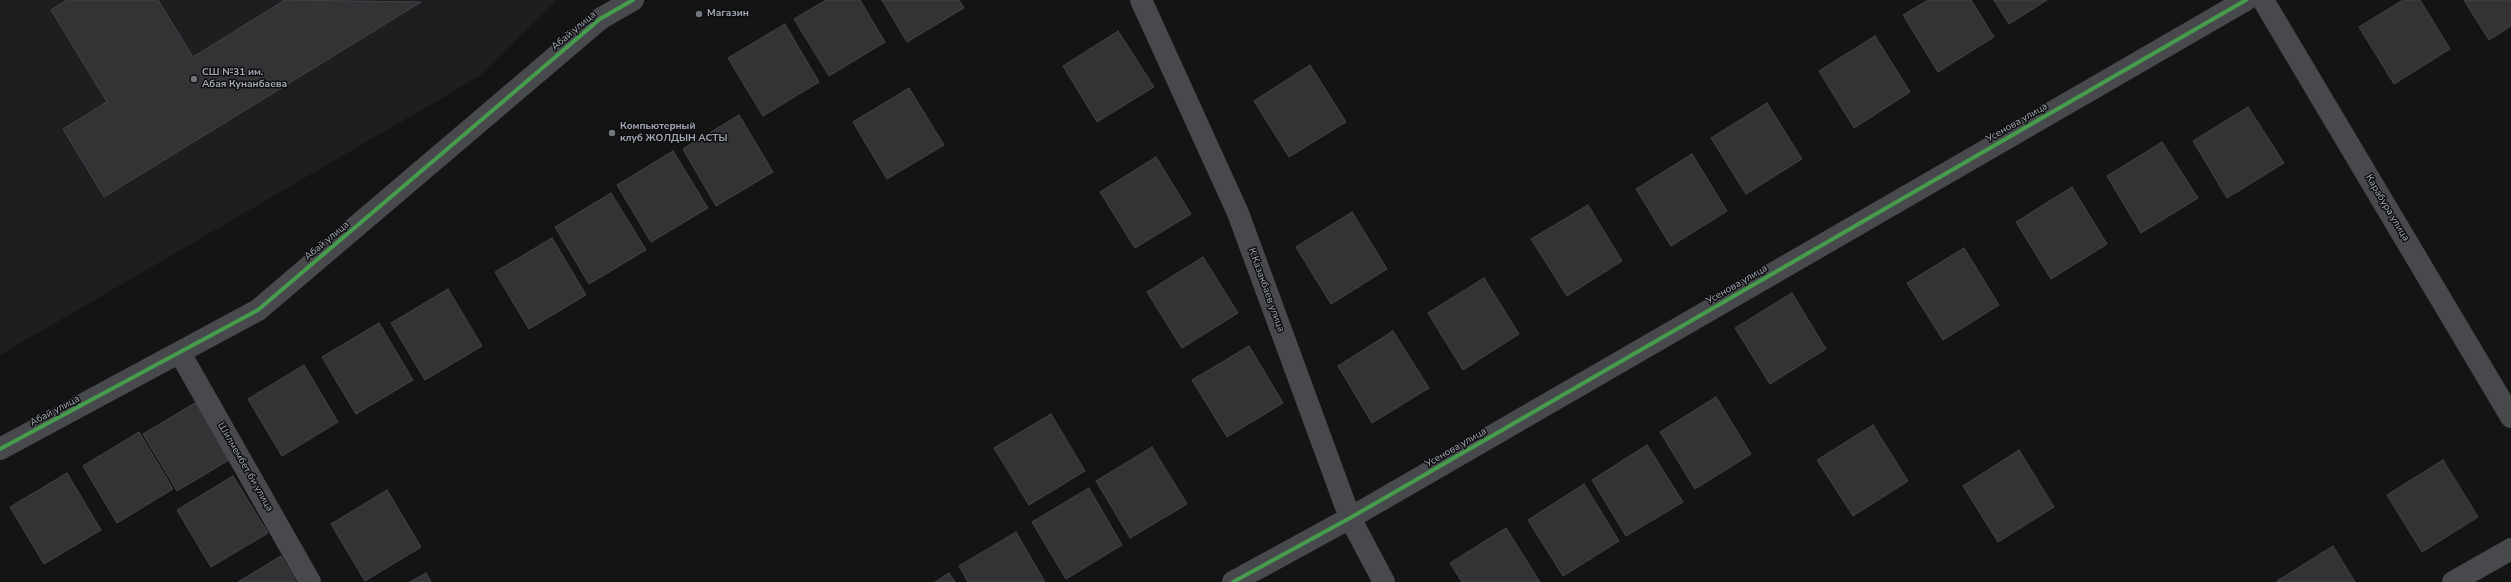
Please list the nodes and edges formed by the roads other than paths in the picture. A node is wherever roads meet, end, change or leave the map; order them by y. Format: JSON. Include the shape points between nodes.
{"nodes":[{"id":1,"x":634,"y":0,"type":"edge"},
{"id":2,"x":1142,"y":0,"type":"edge"},
{"id":3,"x":2246,"y":0,"type":"edge"},
{"id":4,"x":2263,"y":0,"type":"edge"},
{"id":5,"x":180,"y":353,"type":"junction"},
{"id":6,"x":2511,"y":417,"type":"edge"},
{"id":7,"x":0,"y":449,"type":"edge"},
{"id":8,"x":1350,"y":518,"type":"junction"},
{"id":9,"x":2511,"y":549,"type":"edge"},
{"id":10,"x":310,"y":582,"type":"edge"},
{"id":11,"x":1233,"y":582,"type":"edge"},
{"id":12,"x":1384,"y":582,"type":"edge"},
{"id":13,"x":2453,"y":582,"type":"edge"}],
"edges":[{"from":1,"to":5,"type":"street","name":"Абай улица","via":[[600,19],[258,310]]},
{"from":2,"to":8,"type":"street","name":"К.Казакбаев улица","via":[[1238,213]]},
{"from":3,"to":8,"type":"street","name":"Усенова улица"},
{"from":4,"to":6,"type":"street","name":"Карабура улица"},
{"from":5,"to":7,"type":"street","name":"Абай улица"},
{"from":5,"to":10,"type":"street","name":"Шилмембет би улица"},
{"from":8,"to":11,"type":"street","name":"Усенова улица"},
{"from":8,"to":12,"type":"street","name":"К.Казакбаев улица"},
{"from":9,"to":13,"type":"street"}]}
